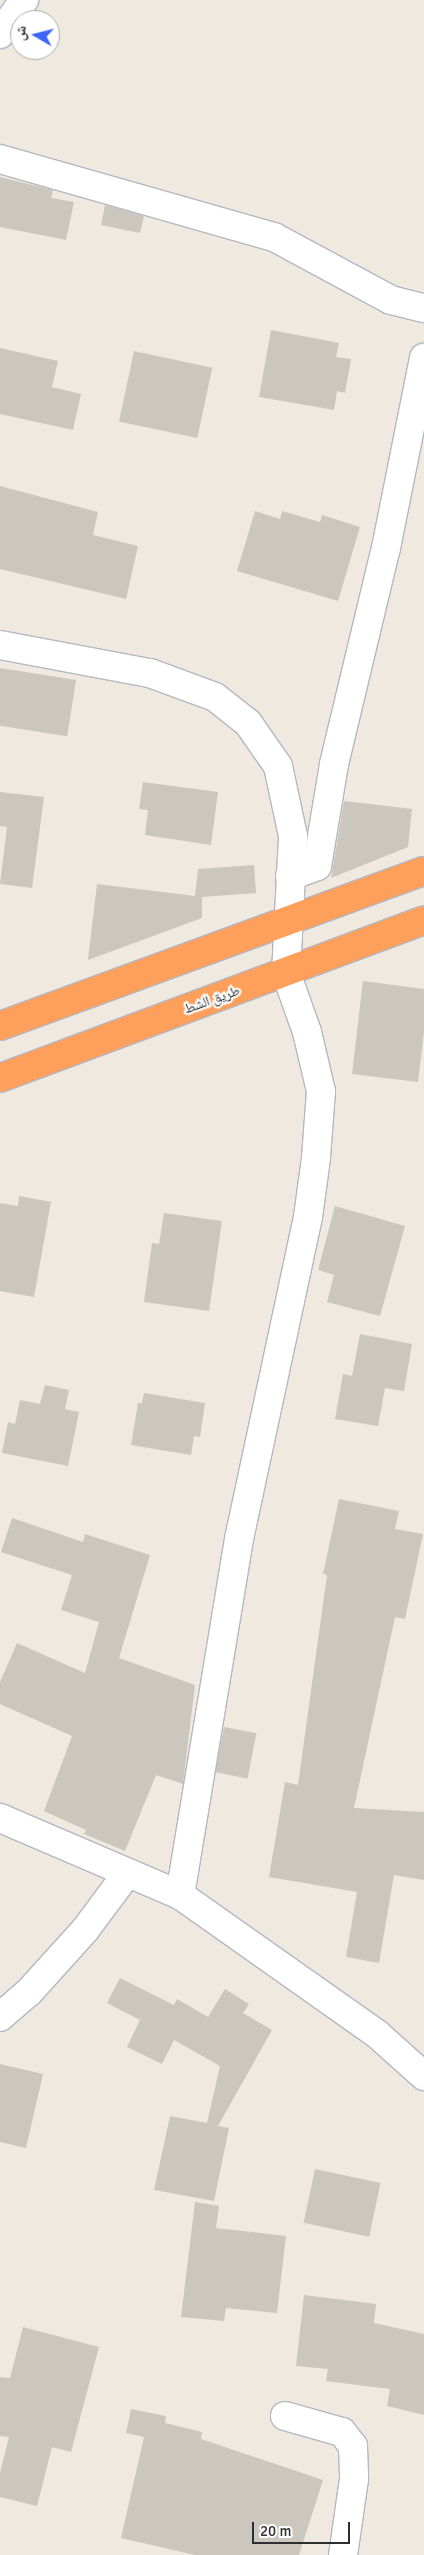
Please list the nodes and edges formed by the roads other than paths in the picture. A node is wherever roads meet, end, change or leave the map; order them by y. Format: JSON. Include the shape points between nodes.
{"nodes":[{"id":1,"x":24,"y":0,"type":"edge"},
{"id":2,"x":0,"y":34,"type":"edge"},
{"id":3,"x":0,"y":159,"type":"edge"},
{"id":4,"x":424,"y":308,"type":"edge"},
{"id":5,"x":424,"y":358,"type":"edge"},
{"id":6,"x":0,"y":645,"type":"edge"},
{"id":7,"x":424,"y":871,"type":"edge"},
{"id":8,"x":290,"y":876,"type":"junction"},
{"id":9,"x":424,"y":920,"type":"edge"},
{"id":10,"x":291,"y":921,"type":"junction"},
{"id":11,"x":286,"y":973,"type":"junction"},
{"id":12,"x":0,"y":1026,"type":"edge"},
{"id":13,"x":0,"y":1078,"type":"edge"},
{"id":14,"x":0,"y":1818,"type":"edge"},
{"id":15,"x":126,"y":1875,"type":"junction"},
{"id":16,"x":180,"y":1895,"type":"junction"},
{"id":17,"x":0,"y":2017,"type":"edge"},
{"id":18,"x":424,"y":2076,"type":"edge"},
{"id":19,"x":285,"y":2416,"type":"dead end"},
{"id":20,"x":343,"y":2555,"type":"edge"}],
"edges":[{"from":1,"to":2,"type":"street"},
{"from":3,"to":4,"type":"street","via":[[274,237],[391,300]]},
{"from":5,"to":8,"type":"street","via":[[386,548],[334,764],[317,866]]},
{"from":6,"to":8,"type":"street","via":[[150,673],[215,697],[248,723],[278,766],[287,796],[293,836]]},
{"from":7,"to":10,"type":"highway"},
{"from":8,"to":10,"type":"street"},
{"from":9,"to":11,"type":"highway","name":"طريق الشط"},
{"from":10,"to":11,"type":"street"},
{"from":10,"to":12,"type":"highway"},
{"from":11,"to":13,"type":"highway","name":"طريق الشط"},
{"from":11,"to":16,"type":"street","via":[[308,1032],[321,1091],[316,1158],[308,1217],[239,1539]]},
{"from":14,"to":15,"type":"street"},
{"from":15,"to":16,"type":"street"},
{"from":15,"to":17,"type":"street","via":[[85,1930],[29,1992]]},
{"from":16,"to":18,"type":"street","via":[[376,2034]]},
{"from":19,"to":20,"type":"street","via":[[342,2432],[353,2446],[354,2479]]}]}
